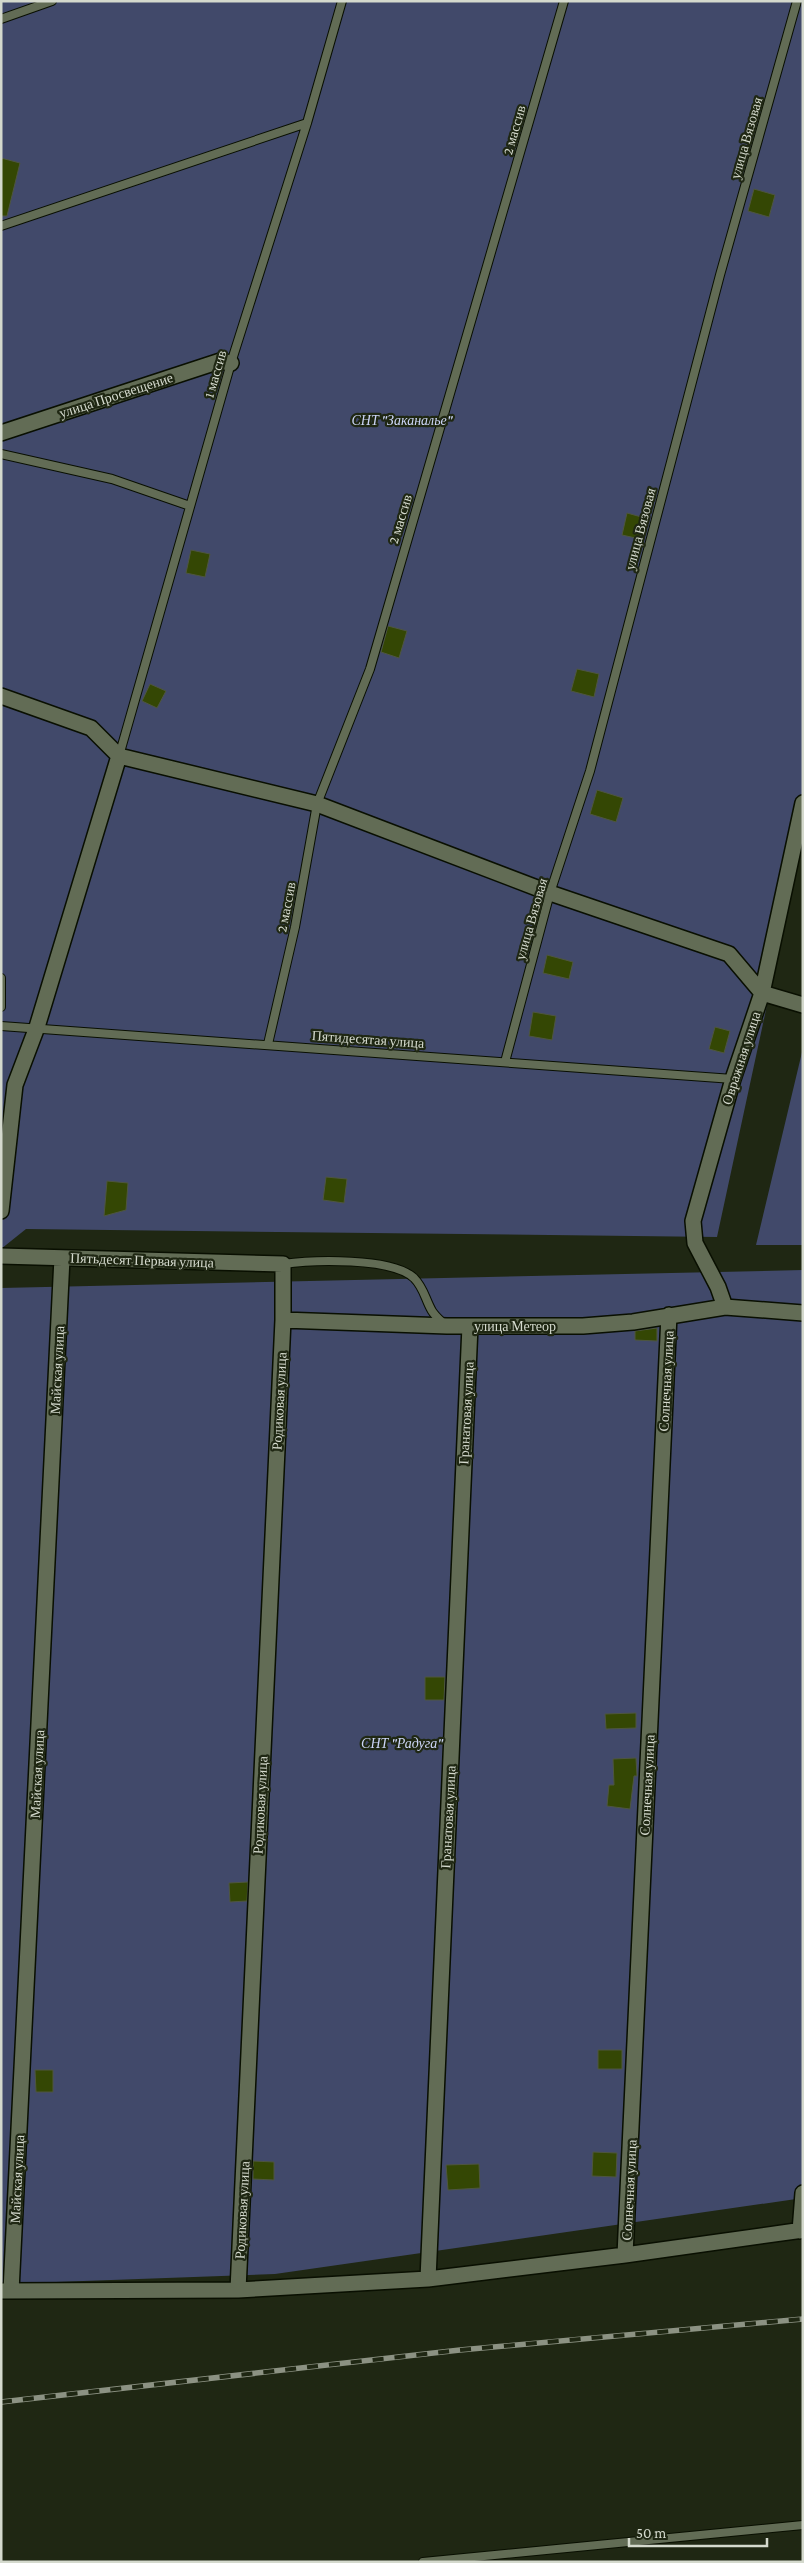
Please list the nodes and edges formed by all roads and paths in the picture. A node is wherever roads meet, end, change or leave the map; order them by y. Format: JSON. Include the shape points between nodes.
{"nodes":[{"id":1,"x":52,"y":1,"type":"edge"},
{"id":2,"x":342,"y":1,"type":"edge"},
{"id":3,"x":564,"y":1,"type":"edge"},
{"id":4,"x":797,"y":1,"type":"edge"},
{"id":5,"x":1,"y":19,"type":"edge"},
{"id":6,"x":307,"y":123,"type":"junction"},
{"id":7,"x":1,"y":226,"type":"edge"},
{"id":8,"x":231,"y":363,"type":"junction"},
{"id":9,"x":1,"y":433,"type":"edge"},
{"id":10,"x":1,"y":454,"type":"edge"},
{"id":11,"x":190,"y":506,"type":"junction"},
{"id":12,"x":1,"y":696,"type":"edge"},
{"id":13,"x":119,"y":756,"type":"junction"},
{"id":14,"x":803,"y":803,"type":"edge"},
{"id":15,"x":317,"y":804,"type":"junction"},
{"id":16,"x":550,"y":893,"type":"junction"},
{"id":17,"x":1,"y":978,"type":"edge"},
{"id":18,"x":762,"y":993,"type":"junction"},
{"id":19,"x":803,"y":1005,"type":"edge"},
{"id":20,"x":1,"y":1007,"type":"edge"},
{"id":21,"x":1,"y":1026,"type":"edge"},
{"id":22,"x":37,"y":1027,"type":"junction"},
{"id":23,"x":268,"y":1044,"type":"junction"},
{"id":24,"x":505,"y":1062,"type":"junction"},
{"id":25,"x":733,"y":1079,"type":"junction"},
{"id":26,"x":1,"y":1210,"type":"edge"},
{"id":27,"x":1,"y":1256,"type":"edge"},
{"id":28,"x":62,"y":1258,"type":"junction"},
{"id":29,"x":283,"y":1264,"type":"junction"},
{"id":30,"x":725,"y":1307,"type":"junction"},
{"id":31,"x":803,"y":1314,"type":"edge"},
{"id":32,"x":669,"y":1316,"type":"junction"},
{"id":33,"x":283,"y":1320,"type":"junction"},
{"id":34,"x":446,"y":1326,"type":"junction"},
{"id":35,"x":470,"y":1326,"type":"junction"},
{"id":36,"x":803,"y":2193,"type":"edge"},
{"id":37,"x":802,"y":2230,"type":"edge"},
{"id":38,"x":626,"y":2255,"type":"junction"},
{"id":39,"x":428,"y":2278,"type":"junction"},
{"id":40,"x":238,"y":2290,"type":"junction"},
{"id":41,"x":6,"y":2291,"type":"edge"},
{"id":42,"x":803,"y":2526,"type":"edge"},
{"id":43,"x":423,"y":2562,"type":"edge"}],
"edges":[{"from":1,"to":5,"type":"lane"},
{"from":2,"to":6,"type":"lane","name":"1 массив"},
{"from":3,"to":15,"type":"lane","name":"2 массив","via":[[370,669]]},
{"from":4,"to":16,"type":"lane","name":"улица Вязовая","via":[[720,275],[590,771]]},
{"from":6,"to":7,"type":"lane"},
{"from":6,"to":8,"type":"lane","name":"1 массив"},
{"from":8,"to":9,"type":"street","name":"улица Просвещение","via":[[220,361]]},
{"from":8,"to":11,"type":"lane","name":"1 массив"},
{"from":10,"to":11,"type":"lane","via":[[112,479]]},
{"from":11,"to":13,"type":"lane","name":"1 массив"},
{"from":12,"to":13,"type":"street","via":[[91,728]]},
{"from":13,"to":15,"type":"street"},
{"from":13,"to":22,"type":"street"},
{"from":14,"to":18,"type":"street","name":"Овражная улица"},
{"from":15,"to":16,"type":"street"},
{"from":15,"to":23,"type":"lane","name":"2 массив","via":[[295,927]]},
{"from":16,"to":18,"type":"street","via":[[729,954]]},
{"from":16,"to":24,"type":"lane","name":"улица Вязовая"},
{"from":17,"to":20,"type":"lane"},
{"from":18,"to":19,"type":"street"},
{"from":18,"to":25,"type":"street","name":"Овражная улица"},
{"from":21,"to":22,"type":"lane","name":"Пятидесятая улица"},
{"from":22,"to":23,"type":"lane","name":"Пятидесятая улица"},
{"from":22,"to":26,"type":"street","via":[[15,1085]]},
{"from":23,"to":24,"type":"lane","name":"Пятидесятая улица"},
{"from":24,"to":25,"type":"lane","name":"Пятидесятая улица"},
{"from":25,"to":30,"type":"street","name":"Овражная улица","via":[[693,1221],[695,1243]]},
{"from":27,"to":28,"type":"street","name":"Пятьдесят Первая улица"},
{"from":28,"to":29,"type":"street","name":"Пятьдесят Первая улица"},
{"from":28,"to":41,"type":"street","name":"Майская улица"},
{"from":29,"to":33,"type":"street"},
{"from":29,"to":34,"type":"lane","via":[[308,1260],[359,1261],[395,1269],[413,1276],[424,1290],[432,1312]]},
{"from":30,"to":31,"type":"street","name":"улица Метеор"},
{"from":30,"to":32,"type":"street","name":"улица Метеор"},
{"from":32,"to":35,"type":"street","name":"улица Метеор","via":[[583,1326]]},
{"from":32,"to":38,"type":"street","name":"Солнечная улица"},
{"from":33,"to":34,"type":"street","name":"улица Метеор"},
{"from":33,"to":40,"type":"street","name":"Родиковая улица"},
{"from":34,"to":35,"type":"street","name":"улица Метеор"},
{"from":35,"to":39,"type":"street","name":"Гранатовая улица"},
{"from":36,"to":37,"type":"street"},
{"from":37,"to":38,"type":"street"},
{"from":38,"to":39,"type":"street"},
{"from":39,"to":40,"type":"street"},
{"from":40,"to":41,"type":"street"},
{"from":42,"to":43,"type":"lane"}]}
